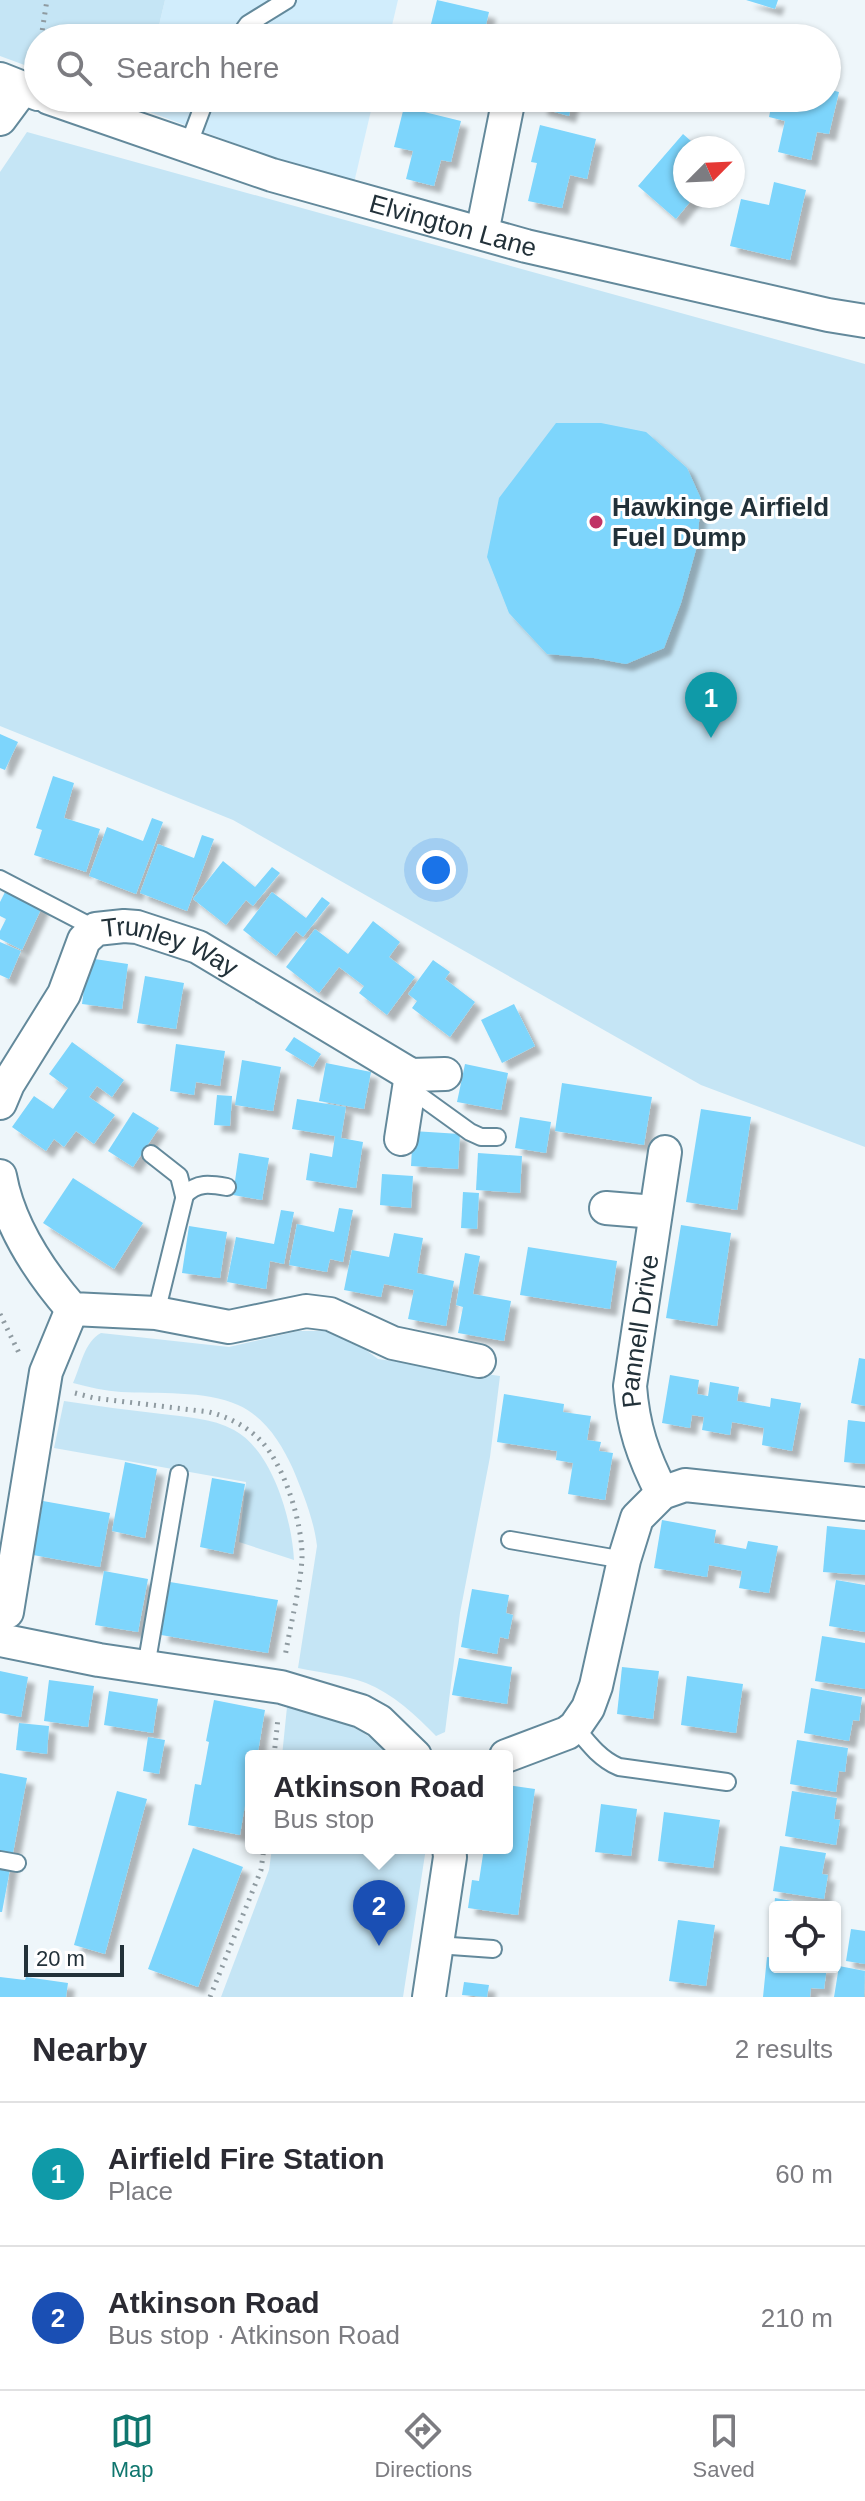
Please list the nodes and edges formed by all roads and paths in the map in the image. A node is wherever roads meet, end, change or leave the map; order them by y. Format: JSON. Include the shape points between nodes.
{"nodes":[{"id":1,"x":47,"y":0,"type":"edge"},
{"id":2,"x":287,"y":0,"type":"edge"},
{"id":3,"x":43,"y":24,"type":"edge"},
{"id":4,"x":248,"y":24,"type":"edge"},
{"id":5,"x":24,"y":94,"type":"edge"},
{"id":6,"x":91,"y":112,"type":"edge"},
{"id":7,"x":201,"y":112,"type":"edge"},
{"id":8,"x":506,"y":112,"type":"edge"},
{"id":9,"x":0,"y":119,"type":"edge"},
{"id":10,"x":188,"y":146,"type":"junction"},
{"id":11,"x":482,"y":233,"type":"junction"},
{"id":12,"x":865,"y":321,"type":"edge"},
{"id":13,"x":0,"y":879,"type":"edge"},
{"id":14,"x":96,"y":929,"type":"junction"},
{"id":15,"x":445,"y":1074,"type":"dead end"},
{"id":16,"x":410,"y":1082,"type":"junction"},
{"id":17,"x":1,"y":1100,"type":"edge"},
{"id":18,"x":497,"y":1137,"type":"dead end"},
{"id":19,"x":401,"y":1139,"type":"dead end"},
{"id":20,"x":665,"y":1152,"type":"dead end"},
{"id":21,"x":151,"y":1154,"type":"dead end"},
{"id":22,"x":0,"y":1176,"type":"edge"},
{"id":23,"x":227,"y":1187,"type":"dead end"},
{"id":24,"x":184,"y":1196,"type":"junction"},
{"id":25,"x":606,"y":1208,"type":"dead end"},
{"id":26,"x":655,"y":1212,"type":"junction"},
{"id":27,"x":72,"y":1309,"type":"junction"},
{"id":28,"x":156,"y":1313,"type":"junction"},
{"id":29,"x":479,"y":1361,"type":"dead end"},
{"id":30,"x":179,"y":1474,"type":"dead end"},
{"id":31,"x":662,"y":1493,"type":"junction"},
{"id":32,"x":865,"y":1504,"type":"edge"},
{"id":33,"x":510,"y":1540,"type":"dead end"},
{"id":34,"x":624,"y":1560,"type":"junction"},
{"id":35,"x":2,"y":1620,"type":"edge"},
{"id":36,"x":146,"y":1667,"type":"junction"},
{"id":37,"x":575,"y":1727,"type":"junction"},
{"id":38,"x":409,"y":1750,"type":"edge"},
{"id":39,"x":513,"y":1754,"type":"edge"},
{"id":40,"x":727,"y":1782,"type":"dead end"},
{"id":41,"x":263,"y":1854,"type":"edge"},
{"id":42,"x":448,"y":1854,"type":"edge"},
{"id":43,"x":437,"y":1945,"type":"junction"},
{"id":44,"x":493,"y":1949,"type":"dead end"},
{"id":45,"x":210,"y":1997,"type":"edge"},
{"id":46,"x":429,"y":1997,"type":"edge"}],
"edges":[{"from":1,"to":3,"type":"path"},
{"from":2,"to":4,"type":"lane"},
{"from":5,"to":9,"type":"street"},
{"from":6,"to":10,"type":"street","name":"Elvington Lane"},
{"from":7,"to":10,"type":"lane"},
{"from":8,"to":11,"type":"street"},
{"from":10,"to":11,"type":"street","name":"Elvington Lane"},
{"from":11,"to":12,"type":"street","name":"Elvington Lane"},
{"from":13,"to":14,"type":"lane"},
{"from":14,"to":16,"type":"street","name":"Trunley Way","via":[[137,927],[198,947]]},
{"from":14,"to":17,"type":"street","name":"Trunley Way","via":[[84,940],[64,994]]},
{"from":15,"to":16,"type":"street"},
{"from":16,"to":18,"type":"lane","via":[[470,1132]]},
{"from":16,"to":19,"type":"street"},
{"from":20,"to":26,"type":"street","name":"Pannell Drive"},
{"from":21,"to":24,"type":"lane","via":[[179,1176]]},
{"from":22,"to":27,"type":"street","via":[[35,1260]]},
{"from":23,"to":24,"type":"lane","via":[[197,1185]]},
{"from":24,"to":28,"type":"lane"},
{"from":25,"to":26,"type":"street"},
{"from":26,"to":31,"type":"street","name":"Pannell Drive","via":[[630,1386],[640,1445]]},
{"from":27,"to":28,"type":"street"},
{"from":27,"to":35,"type":"street","via":[[46,1372]]},
{"from":28,"to":29,"type":"street","via":[[229,1327],[306,1311],[330,1314],[393,1343]]},
{"from":30,"to":36,"type":"lane"},
{"from":31,"to":32,"type":"street","via":[[685,1485]]},
{"from":31,"to":34,"type":"street","via":[[637,1518]]},
{"from":33,"to":34,"type":"lane"},
{"from":34,"to":37,"type":"street","via":[[596,1686]]},
{"from":35,"to":36,"type":"street"},
{"from":36,"to":38,"type":"street","via":[[281,1687],[361,1711]]},
{"from":37,"to":39,"type":"street"},
{"from":37,"to":40,"type":"lane","via":[[598,1754],[619,1767]]},
{"from":41,"to":45,"type":"path"},
{"from":42,"to":43,"type":"street"},
{"from":43,"to":44,"type":"lane"},
{"from":43,"to":46,"type":"street"}]}
